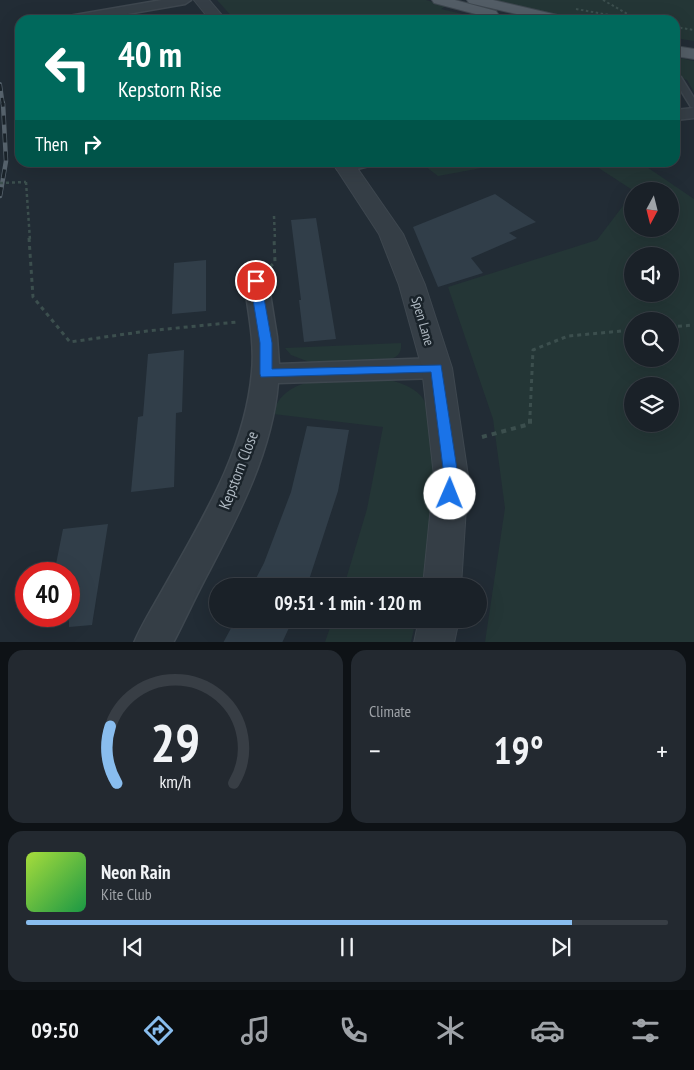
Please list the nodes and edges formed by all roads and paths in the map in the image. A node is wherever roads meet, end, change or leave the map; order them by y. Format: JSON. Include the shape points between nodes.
{"nodes":[{"id":1,"x":185,"y":0,"type":"edge"},
{"id":2,"x":201,"y":0,"type":"edge"},
{"id":3,"x":439,"y":0,"type":"edge"},
{"id":4,"x":474,"y":0,"type":"edge"},
{"id":5,"x":603,"y":0,"type":"edge"},
{"id":6,"x":98,"y":15,"type":"edge"},
{"id":7,"x":214,"y":15,"type":"edge"},
{"id":8,"x":498,"y":15,"type":"edge"},
{"id":9,"x":539,"y":15,"type":"edge"},
{"id":10,"x":628,"y":15,"type":"edge"},
{"id":11,"x":680,"y":28,"type":"edge"},
{"id":12,"x":694,"y":30,"type":"edge"},
{"id":13,"x":680,"y":42,"type":"edge"},
{"id":14,"x":694,"y":44,"type":"edge"},
{"id":15,"x":680,"y":52,"type":"edge"},
{"id":16,"x":694,"y":54,"type":"edge"},
{"id":17,"x":680,"y":82,"type":"edge"},
{"id":18,"x":694,"y":105,"type":"edge"},
{"id":19,"x":694,"y":113,"type":"edge"},
{"id":20,"x":680,"y":114,"type":"edge"},
{"id":21,"x":351,"y":167,"type":"edge"},
{"id":22,"x":0,"y":183,"type":"edge"},
{"id":23,"x":274,"y":216,"type":"dead end"},
{"id":24,"x":256,"y":281,"type":"joint"},
{"id":25,"x":262,"y":319,"type":"junction"},
{"id":26,"x":694,"y":325,"type":"edge"},
{"id":27,"x":679,"y":326,"type":"edge"},
{"id":28,"x":624,"y":331,"type":"edge"},
{"id":29,"x":436,"y":368,"type":"junction"},
{"id":30,"x":266,"y":374,"type":"junction"},
{"id":31,"x":482,"y":437,"type":"dead end"},
{"id":32,"x":443,"y":578,"type":"edge"},
{"id":33,"x":437,"y":628,"type":"edge"},
{"id":34,"x":152,"y":642,"type":"edge"},
{"id":35,"x":434,"y":642,"type":"edge"}],
"edges":[{"from":1,"to":6,"type":"street"},
{"from":2,"to":7,"type":"street"},
{"from":3,"to":8,"type":"main road"},
{"from":4,"to":9,"type":"main road"},
{"from":5,"to":10,"type":"path"},
{"from":11,"to":12,"type":"path"},
{"from":13,"to":14,"type":"main road"},
{"from":15,"to":16,"type":"main road"},
{"from":17,"to":18,"type":"lane"},
{"from":19,"to":20,"type":"street"},
{"from":21,"to":29,"type":"street","name":"Spen Lane","via":[[391,234],[412,285]]},
{"from":22,"to":25,"type":"path","bridge":true,"via":[[26,182],[33,297],[70,342]]},
{"from":23,"to":24,"type":"path","via":[[275,262]]},
{"from":24,"to":25,"type":"street","name":"Kepstorn Close"},
{"from":25,"to":30,"type":"street","name":"Kepstorn Close"},
{"from":26,"to":27,"type":"path"},
{"from":28,"to":31,"type":"path","via":[[568,336],[533,350],[530,424]]},
{"from":29,"to":30,"type":"street"},
{"from":29,"to":32,"type":"street","name":"Spen Lane","via":[[451,476]]},
{"from":30,"to":34,"type":"street","name":"Kepstorn Close","via":[[251,443],[232,491]]},
{"from":33,"to":35,"type":"street"}]}
